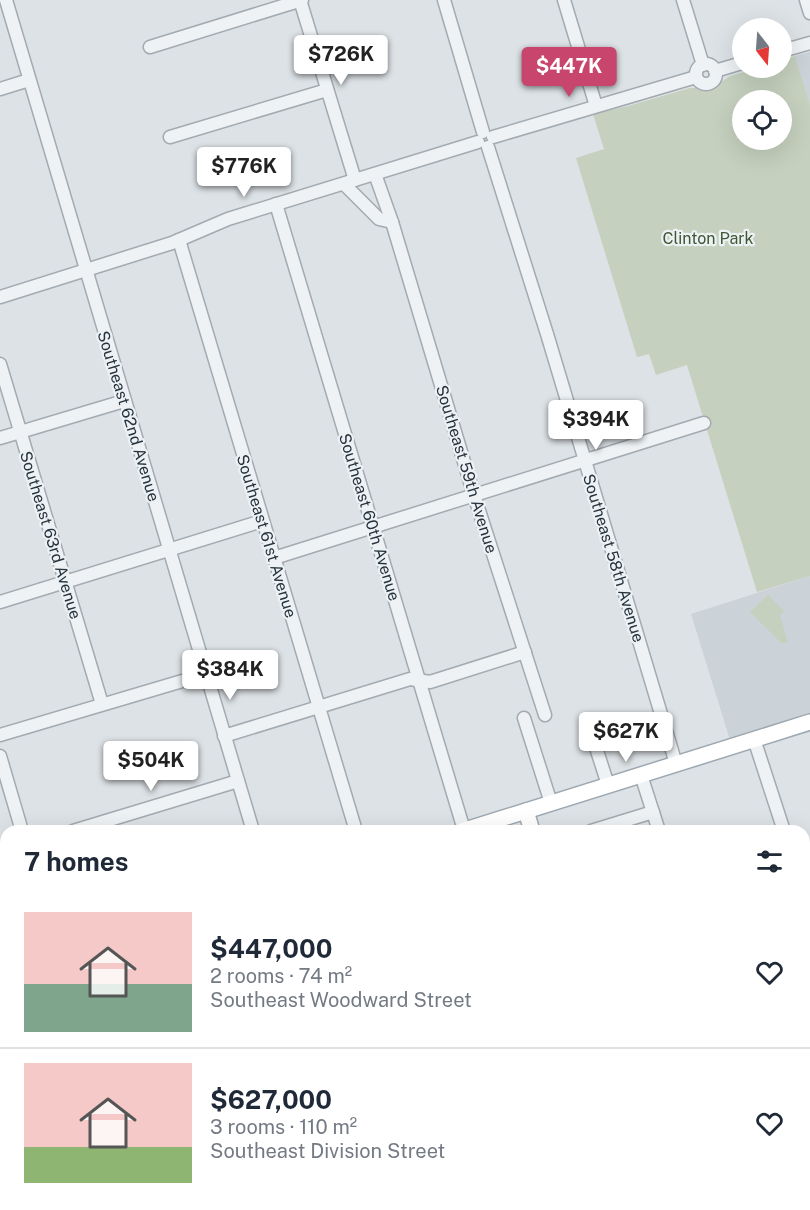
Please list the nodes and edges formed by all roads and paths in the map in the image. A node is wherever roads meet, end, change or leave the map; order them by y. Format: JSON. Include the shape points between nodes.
{"nodes":[{"id":1,"x":6,"y":0,"type":"edge"},
{"id":2,"x":301,"y":0,"type":"edge"},
{"id":3,"x":444,"y":0,"type":"edge"},
{"id":4,"x":564,"y":0,"type":"edge"},
{"id":5,"x":683,"y":0,"type":"edge"},
{"id":6,"x":806,"y":0,"type":"edge"},
{"id":7,"x":810,"y":13,"type":"edge"},
{"id":8,"x":150,"y":47,"type":"dead end"},
{"id":9,"x":809,"y":47,"type":"edge"},
{"id":10,"x":792,"y":50,"type":"edge"},
{"id":11,"x":703,"y":65,"type":"junction"},
{"id":12,"x":732,"y":66,"type":"edge"},
{"id":13,"x":715,"y":71,"type":"junction"},
{"id":14,"x":696,"y":77,"type":"junction"},
{"id":15,"x":29,"y":80,"type":"junction"},
{"id":16,"x":0,"y":89,"type":"edge"},
{"id":17,"x":327,"y":90,"type":"junction"},
{"id":18,"x":596,"y":106,"type":"junction"},
{"id":19,"x":170,"y":137,"type":"dead end"},
{"id":20,"x":486,"y":139,"type":"junction"},
{"id":21,"x":375,"y":174,"type":"junction"},
{"id":22,"x":350,"y":182,"type":"junction"},
{"id":23,"x":276,"y":204,"type":"junction"},
{"id":24,"x":392,"y":222,"type":"junction"},
{"id":25,"x":179,"y":240,"type":"junction"},
{"id":26,"x":86,"y":271,"type":"junction"},
{"id":27,"x":0,"y":297,"type":"edge"},
{"id":28,"x":0,"y":364,"type":"edge"},
{"id":29,"x":124,"y":401,"type":"junction"},
{"id":30,"x":705,"y":423,"type":"dead end"},
{"id":31,"x":20,"y":432,"type":"junction"},
{"id":32,"x":0,"y":438,"type":"edge"},
{"id":33,"x":584,"y":461,"type":"junction"},
{"id":34,"x":474,"y":495,"type":"junction"},
{"id":35,"x":262,"y":521,"type":"junction"},
{"id":36,"x":373,"y":527,"type":"junction"},
{"id":37,"x":169,"y":550,"type":"junction"},
{"id":38,"x":274,"y":558,"type":"junction"},
{"id":39,"x":64,"y":582,"type":"junction"},
{"id":40,"x":0,"y":602,"type":"edge"},
{"id":41,"x":525,"y":652,"type":"junction"},
{"id":42,"x":206,"y":674,"type":"junction"},
{"id":43,"x":419,"y":680,"type":"junction"},
{"id":44,"x":102,"y":704,"type":"junction"},
{"id":45,"x":319,"y":707,"type":"junction"},
{"id":46,"x":545,"y":715,"type":"dead end"},
{"id":47,"x":524,"y":718,"type":"dead end"},
{"id":48,"x":810,"y":722,"type":"edge"},
{"id":49,"x":0,"y":735,"type":"edge"},
{"id":50,"x":592,"y":735,"type":"dead end"},
{"id":51,"x":224,"y":736,"type":"junction"},
{"id":52,"x":754,"y":739,"type":"junction"},
{"id":53,"x":0,"y":756,"type":"edge"},
{"id":54,"x":676,"y":764,"type":"junction"},
{"id":55,"x":641,"y":775,"type":"junction"},
{"id":56,"x":238,"y":781,"type":"junction"},
{"id":57,"x":608,"y":785,"type":"junction"},
{"id":58,"x":551,"y":803,"type":"junction"},
{"id":59,"x":526,"y":811,"type":"junction"},
{"id":60,"x":652,"y":812,"type":"junction"},
{"id":61,"x":20,"y":825,"type":"edge"},
{"id":62,"x":93,"y":825,"type":"edge"},
{"id":63,"x":251,"y":825,"type":"edge"},
{"id":64,"x":354,"y":825,"type":"edge"},
{"id":65,"x":461,"y":825,"type":"edge"},
{"id":66,"x":482,"y":825,"type":"edge"},
{"id":67,"x":530,"y":825,"type":"edge"},
{"id":68,"x":610,"y":825,"type":"edge"},
{"id":69,"x":657,"y":825,"type":"edge"},
{"id":70,"x":782,"y":825,"type":"edge"}],
"edges":[{"from":1,"to":15,"type":"street","name":"Southeast 62nd Avenue"},
{"from":2,"to":8,"type":"street"},
{"from":2,"to":17,"type":"street"},
{"from":3,"to":20,"type":"street","name":"Southeast 58th Avenue"},
{"from":4,"to":18,"type":"street"},
{"from":5,"to":11,"type":"street"},
{"from":6,"to":7,"type":"street"},
{"from":9,"to":10,"type":"street"},
{"from":11,"to":13,"type":"street","via":[[710,65]]},
{"from":11,"to":14,"type":"street"},
{"from":12,"to":13,"type":"street"},
{"from":13,"to":14,"type":"street","via":[[709,84],[700,83]]},
{"from":14,"to":18,"type":"street"},
{"from":15,"to":16,"type":"street"},
{"from":15,"to":26,"type":"street","name":"Southeast 62nd Avenue"},
{"from":17,"to":19,"type":"street"},
{"from":17,"to":22,"type":"street"},
{"from":18,"to":20,"type":"street"},
{"from":20,"to":21,"type":"street"},
{"from":20,"to":33,"type":"street","name":"Southeast 58th Avenue"},
{"from":21,"to":22,"type":"street"},
{"from":21,"to":24,"type":"street","name":"Southeast 59th Avenue"},
{"from":22,"to":23,"type":"street"},
{"from":22,"to":24,"type":"street","via":[[379,219]]},
{"from":23,"to":25,"type":"street"},
{"from":23,"to":36,"type":"street","name":"Southeast 60th Avenue"},
{"from":24,"to":34,"type":"street","name":"Southeast 59th Avenue"},
{"from":25,"to":26,"type":"street"},
{"from":25,"to":35,"type":"street","name":"Southeast 61st Avenue"},
{"from":26,"to":27,"type":"street"},
{"from":26,"to":29,"type":"street","name":"Southeast 62nd Avenue"},
{"from":28,"to":31,"type":"street","name":"Southeast 63rd Avenue"},
{"from":29,"to":31,"type":"street"},
{"from":29,"to":37,"type":"street","name":"Southeast 62nd Avenue"},
{"from":30,"to":33,"type":"street"},
{"from":31,"to":32,"type":"street"},
{"from":31,"to":39,"type":"street","name":"Southeast 63rd Avenue"},
{"from":33,"to":34,"type":"street"},
{"from":33,"to":54,"type":"street","name":"Southeast 58th Avenue"},
{"from":34,"to":36,"type":"street"},
{"from":34,"to":41,"type":"street","name":"Southeast 59th Avenue"},
{"from":35,"to":37,"type":"street"},
{"from":35,"to":38,"type":"street","name":"Southeast 61st Avenue"},
{"from":36,"to":38,"type":"street"},
{"from":36,"to":43,"type":"street","name":"Southeast 60th Avenue"},
{"from":37,"to":39,"type":"street"},
{"from":37,"to":42,"type":"street","name":"Southeast 62nd Avenue"},
{"from":38,"to":45,"type":"street","name":"Southeast 61st Avenue"},
{"from":39,"to":40,"type":"street"},
{"from":39,"to":44,"type":"street","name":"Southeast 63rd Avenue"},
{"from":41,"to":43,"type":"street","via":[[430,682]]},
{"from":41,"to":46,"type":"street","name":"Southeast 59th Avenue"},
{"from":42,"to":44,"type":"street"},
{"from":42,"to":51,"type":"street","name":"Southeast 62nd Avenue"},
{"from":43,"to":45,"type":"street","via":[[410,679]]},
{"from":43,"to":65,"type":"street","name":"Southeast 60th Avenue"},
{"from":44,"to":49,"type":"street"},
{"from":45,"to":51,"type":"street"},
{"from":45,"to":64,"type":"street","name":"Southeast 61st Avenue"},
{"from":47,"to":58,"type":"street"},
{"from":48,"to":52,"type":"main road"},
{"from":50,"to":57,"type":"street"},
{"from":51,"to":56,"type":"street","name":"Southeast 62nd Avenue"},
{"from":52,"to":54,"type":"main road"},
{"from":52,"to":70,"type":"street"},
{"from":53,"to":61,"type":"street"},
{"from":54,"to":55,"type":"main road"},
{"from":55,"to":57,"type":"main road"},
{"from":55,"to":60,"type":"street"},
{"from":56,"to":62,"type":"street"},
{"from":56,"to":63,"type":"street","name":"Southeast 62nd Avenue"},
{"from":57,"to":58,"type":"main road"},
{"from":58,"to":59,"type":"main road"},
{"from":59,"to":66,"type":"main road"},
{"from":59,"to":67,"type":"main road"},
{"from":60,"to":68,"type":"street"},
{"from":60,"to":69,"type":"street"}]}
